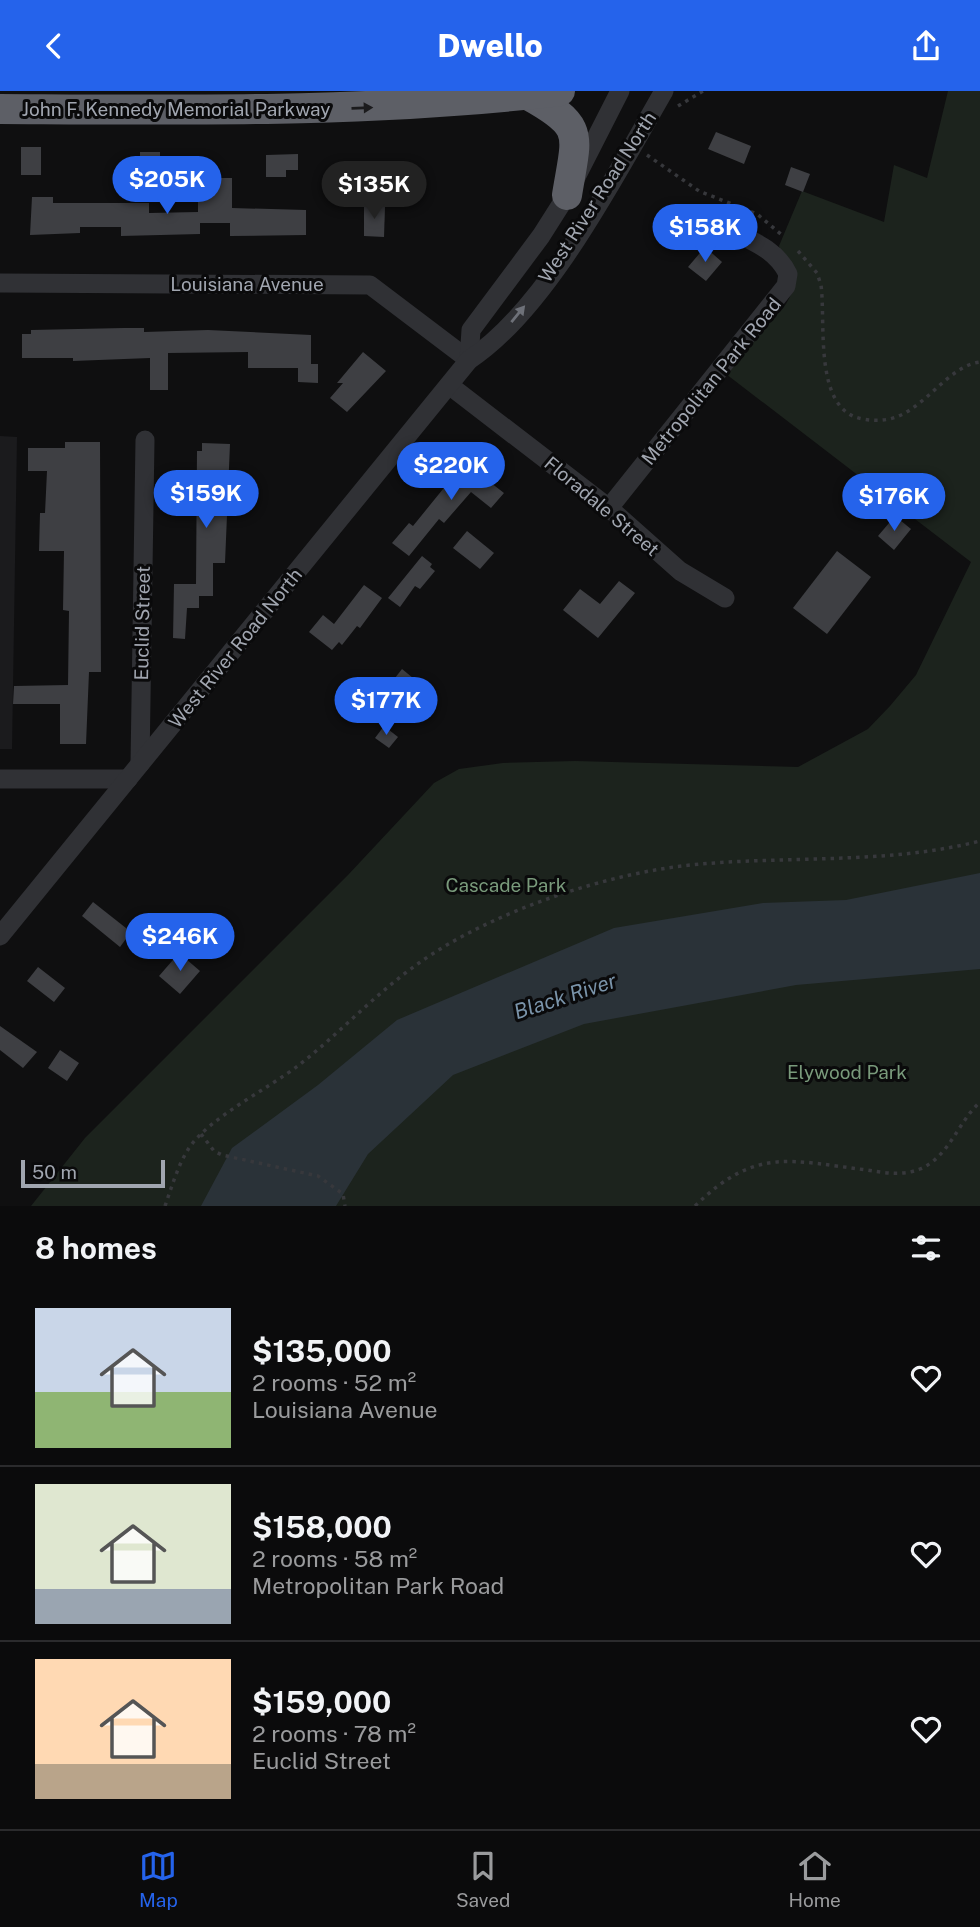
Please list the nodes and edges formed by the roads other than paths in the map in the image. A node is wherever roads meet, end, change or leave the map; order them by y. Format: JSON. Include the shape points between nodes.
{"nodes":[{"id":1,"x":560,"y":91,"type":"edge"},
{"id":2,"x":620,"y":91,"type":"edge"},
{"id":3,"x":664,"y":91,"type":"edge"},
{"id":4,"x":527,"y":95,"type":"junction"},
{"id":5,"x":0,"y":109,"type":"edge"},
{"id":6,"x":568,"y":195,"type":"junction"},
{"id":7,"x":734,"y":232,"type":"dead end"},
{"id":8,"x":0,"y":283,"type":"edge"},
{"id":9,"x":469,"y":360,"type":"junction"},
{"id":10,"x":449,"y":385,"type":"junction"},
{"id":11,"x":145,"y":440,"type":"dead end"},
{"id":12,"x":609,"y":508,"type":"junction"},
{"id":13,"x":724,"y":598,"type":"dead end"},
{"id":14,"x":134,"y":771,"type":"junction"},
{"id":15,"x":0,"y":779,"type":"edge"},
{"id":16,"x":0,"y":936,"type":"edge"}],
"edges":[{"from":1,"to":4,"type":"highway","name":"John F. Kennedy Memorial Parkway"},
{"from":2,"to":6,"type":"street","name":"West River Road North"},
{"from":9,"to":3,"type":"street","name":"West River Road North","one_way":true,"via":[[494,344],[559,264]]},
{"from":5,"to":4,"type":"highway","name":"John F. Kennedy Memorial Parkway","one_way":true,"via":[[277,110],[410,106]]},
{"from":4,"to":6,"type":"highway","via":[[561,114],[576,138]]},
{"from":6,"to":9,"type":"street","name":"West River Road North","via":[[471,330]]},
{"from":7,"to":12,"type":"street","name":"Metropolitan Park Road","via":[[777,258],[788,274],[786,286]]},
{"from":8,"to":9,"type":"street","name":"Louisiana Avenue","via":[[370,285]]},
{"from":9,"to":10,"type":"street","name":"West River Road North"},
{"from":10,"to":12,"type":"street","name":"Floradale Street"},
{"from":10,"to":14,"type":"street","name":"West River Road North"},
{"from":11,"to":14,"type":"street","name":"Euclid Street"},
{"from":12,"to":13,"type":"street","name":"Floradale Street","via":[[680,571]]},
{"from":14,"to":15,"type":"street"},
{"from":14,"to":16,"type":"street","name":"West River Road North"}]}
